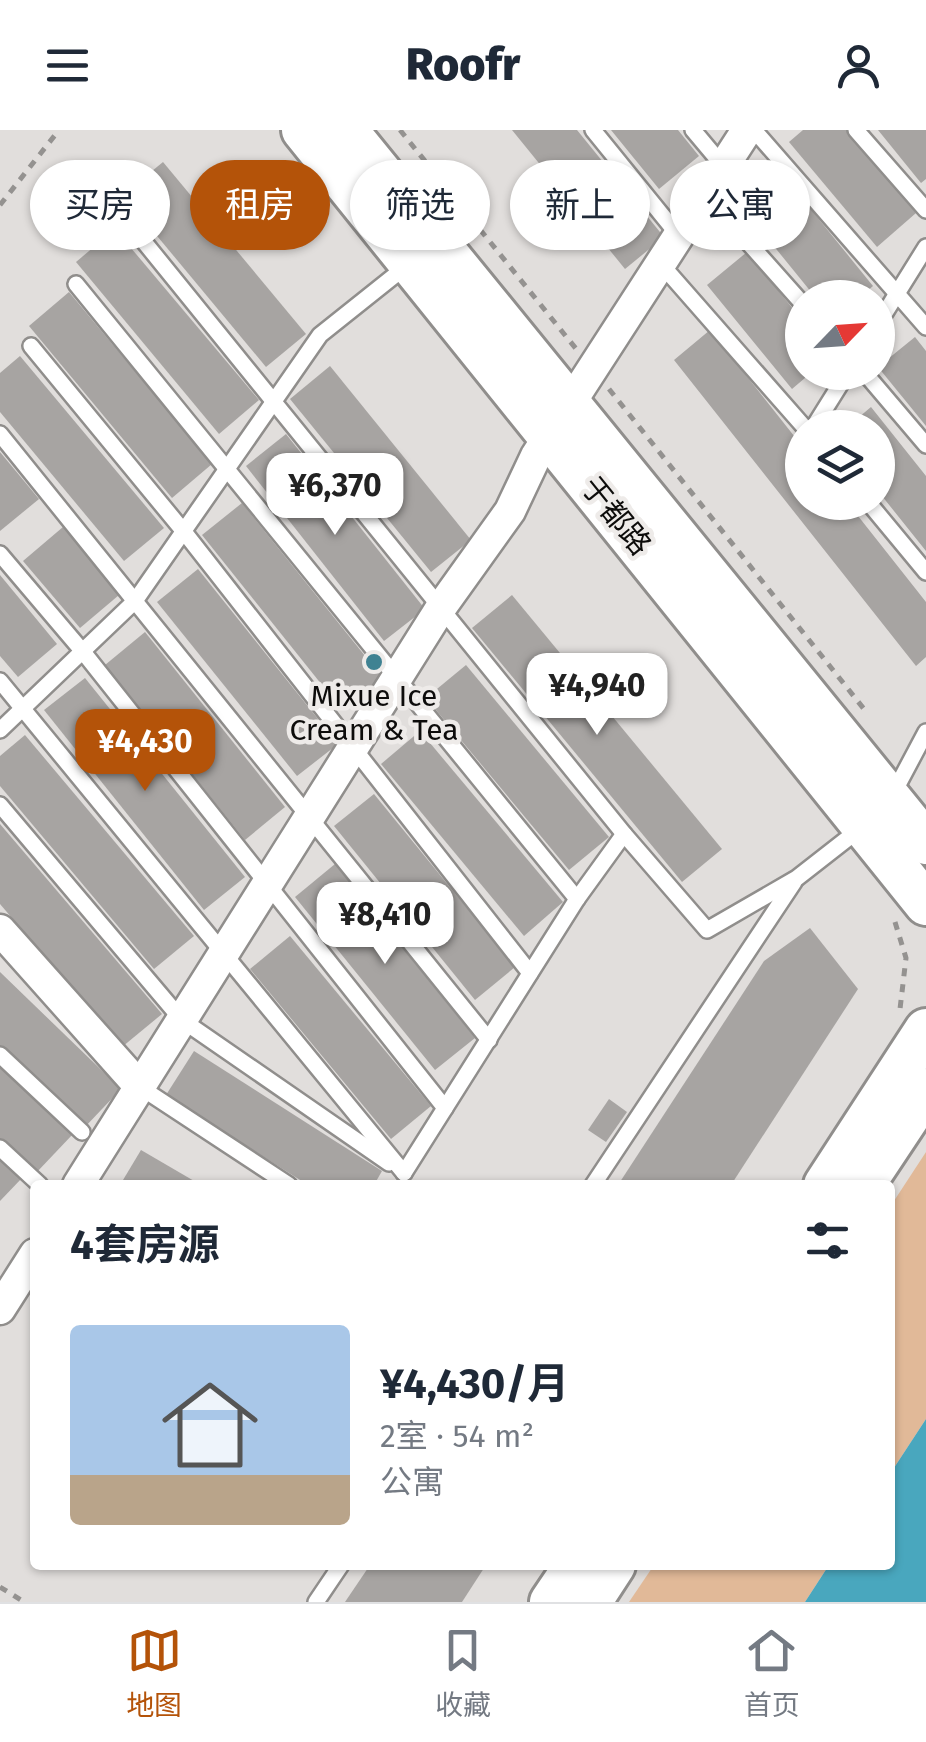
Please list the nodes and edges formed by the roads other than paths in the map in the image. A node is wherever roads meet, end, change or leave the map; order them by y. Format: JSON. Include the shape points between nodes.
{"nodes":[{"id":1,"x":303,"y":130,"type":"edge"},
{"id":2,"x":346,"y":130,"type":"edge"},
{"id":3,"x":593,"y":130,"type":"edge"},
{"id":4,"x":693,"y":130,"type":"edge"},
{"id":5,"x":751,"y":130,"type":"edge"},
{"id":6,"x":856,"y":130,"type":"edge"},
{"id":7,"x":718,"y":160,"type":"edge"},
{"id":8,"x":729,"y":160,"type":"edge"},
{"id":9,"x":926,"y":210,"type":"edge"},
{"id":10,"x":670,"y":225,"type":"edge"},
{"id":11,"x":926,"y":246,"type":"edge"},
{"id":12,"x":152,"y":250,"type":"edge"},
{"id":13,"x":670,"y":250,"type":"edge"},
{"id":14,"x":755,"y":250,"type":"edge"},
{"id":15,"x":412,"y":262,"type":"junction"},
{"id":16,"x":661,"y":264,"type":"junction"},
{"id":17,"x":76,"y":284,"type":"dead end"},
{"id":18,"x":785,"y":284,"type":"edge"},
{"id":19,"x":897,"y":293,"type":"junction"},
{"id":20,"x":895,"y":296,"type":"edge"},
{"id":21,"x":926,"y":327,"type":"edge"},
{"id":22,"x":31,"y":346,"type":"dead end"},
{"id":23,"x":879,"y":390,"type":"edge"},
{"id":24,"x":278,"y":400,"type":"junction"},
{"id":25,"x":572,"y":402,"type":"junction"},
{"id":26,"x":789,"y":410,"type":"edge"},
{"id":27,"x":0,"y":434,"type":"edge"},
{"id":28,"x":926,"y":446,"type":"edge"},
{"id":29,"x":227,"y":470,"type":"junction"},
{"id":30,"x":883,"y":520,"type":"edge"},
{"id":31,"x":185,"y":533,"type":"junction"},
{"id":32,"x":0,"y":554,"type":"edge"},
{"id":33,"x":926,"y":572,"type":"edge"},
{"id":34,"x":135,"y":601,"type":"junction"},
{"id":35,"x":442,"y":606,"type":"junction"},
{"id":36,"x":84,"y":653,"type":"junction"},
{"id":37,"x":397,"y":678,"type":"junction"},
{"id":38,"x":0,"y":681,"type":"edge"},
{"id":39,"x":22,"y":709,"type":"junction"},
{"id":40,"x":0,"y":730,"type":"edge"},
{"id":41,"x":926,"y":732,"type":"edge"},
{"id":42,"x":354,"y":746,"type":"junction"},
{"id":43,"x":0,"y":805,"type":"edge"},
{"id":44,"x":877,"y":813,"type":"junction"},
{"id":45,"x":310,"y":816,"type":"junction"},
{"id":46,"x":624,"y":834,"type":"junction"},
{"id":47,"x":926,"y":843,"type":"edge"},
{"id":48,"x":797,"y":878,"type":"junction"},
{"id":49,"x":268,"y":883,"type":"junction"},
{"id":50,"x":577,"y":898,"type":"junction"},
{"id":51,"x":910,"y":911,"type":"edge"},
{"id":52,"x":3,"y":941,"type":"edge"},
{"id":53,"x":223,"y":955,"type":"junction"},
{"id":54,"x":530,"y":973,"type":"junction"},
{"id":55,"x":182,"y":1020,"type":"junction"},
{"id":56,"x":912,"y":1022,"type":"edge"},
{"id":57,"x":489,"y":1040,"type":"junction"},
{"id":58,"x":0,"y":1056,"type":"edge"},
{"id":59,"x":140,"y":1087,"type":"junction"},
{"id":60,"x":926,"y":1090,"type":"edge"},
{"id":61,"x":445,"y":1108,"type":"junction"},
{"id":62,"x":82,"y":1132,"type":"dead end"},
{"id":63,"x":0,"y":1148,"type":"edge"},
{"id":64,"x":404,"y":1174,"type":"junction"},
{"id":65,"x":35,"y":1180,"type":"edge"},
{"id":66,"x":81,"y":1180,"type":"edge"},
{"id":67,"x":281,"y":1180,"type":"edge"},
{"id":68,"x":597,"y":1180,"type":"edge"},
{"id":69,"x":827,"y":1180,"type":"edge"},
{"id":70,"x":867,"y":1180,"type":"edge"},
{"id":71,"x":30,"y":1262,"type":"edge"},
{"id":72,"x":0,"y":1309,"type":"edge"},
{"id":73,"x":338,"y":1570,"type":"edge"},
{"id":74,"x":573,"y":1570,"type":"edge"},
{"id":75,"x":611,"y":1570,"type":"edge"},
{"id":76,"x":316,"y":1602,"type":"edge"},
{"id":77,"x":551,"y":1602,"type":"edge"},
{"id":78,"x":590,"y":1602,"type":"edge"}],
"edges":[{"from":1,"to":15,"type":"main road","name":"于都路"},
{"from":2,"to":25,"type":"main road","name":"于都路"},
{"from":3,"to":10,"type":"lane"},
{"from":4,"to":7,"type":"lane"},
{"from":5,"to":8,"type":"street"},
{"from":5,"to":19,"type":"lane"},
{"from":6,"to":9,"type":"lane"},
{"from":11,"to":19,"type":"lane"},
{"from":12,"to":24,"type":"lane"},
{"from":13,"to":16,"type":"street"},
{"from":14,"to":18,"type":"lane"},
{"from":15,"to":24,"type":"lane","via":[[320,335]]},
{"from":15,"to":25,"type":"main road","name":"于都路"},
{"from":16,"to":25,"type":"street"},
{"from":16,"to":26,"type":"lane"},
{"from":17,"to":29,"type":"lane"},
{"from":19,"to":20,"type":"lane"},
{"from":19,"to":21,"type":"lane"},
{"from":22,"to":31,"type":"lane"},
{"from":23,"to":28,"type":"lane"},
{"from":24,"to":29,"type":"lane"},
{"from":24,"to":35,"type":"lane"},
{"from":25,"to":35,"type":"street","via":[[510,511]]},
{"from":25,"to":44,"type":"main road","name":"于都路"},
{"from":27,"to":34,"type":"lane"},
{"from":29,"to":31,"type":"lane"},
{"from":29,"to":37,"type":"lane"},
{"from":30,"to":33,"type":"lane"},
{"from":31,"to":34,"type":"lane"},
{"from":31,"to":42,"type":"lane"},
{"from":32,"to":36,"type":"lane"},
{"from":34,"to":36,"type":"lane"},
{"from":34,"to":45,"type":"lane"},
{"from":35,"to":37,"type":"street"},
{"from":35,"to":46,"type":"lane"},
{"from":36,"to":39,"type":"lane"},
{"from":36,"to":49,"type":"lane"},
{"from":37,"to":42,"type":"street"},
{"from":37,"to":50,"type":"lane"},
{"from":38,"to":39,"type":"lane"},
{"from":39,"to":40,"type":"lane"},
{"from":39,"to":53,"type":"lane"},
{"from":41,"to":44,"type":"lane"},
{"from":42,"to":45,"type":"street"},
{"from":42,"to":54,"type":"lane"},
{"from":43,"to":55,"type":"lane"},
{"from":44,"to":47,"type":"main road","name":"于都路"},
{"from":44,"to":48,"type":"lane"},
{"from":44,"to":51,"type":"main road","name":"于都路"},
{"from":45,"to":49,"type":"street"},
{"from":45,"to":57,"type":"lane"},
{"from":46,"to":48,"type":"lane","via":[[708,930]]},
{"from":46,"to":50,"type":"lane"},
{"from":48,"to":68,"type":"lane"},
{"from":49,"to":53,"type":"street"},
{"from":49,"to":61,"type":"lane"},
{"from":50,"to":54,"type":"lane"},
{"from":52,"to":59,"type":"street"},
{"from":53,"to":55,"type":"street"},
{"from":53,"to":64,"type":"lane"},
{"from":54,"to":57,"type":"lane"},
{"from":55,"to":59,"type":"street"},
{"from":55,"to":64,"type":"lane"},
{"from":56,"to":69,"type":"main road"},
{"from":57,"to":61,"type":"lane"},
{"from":58,"to":62,"type":"lane"},
{"from":59,"to":66,"type":"street"},
{"from":59,"to":67,"type":"lane"},
{"from":60,"to":70,"type":"main road"},
{"from":61,"to":64,"type":"lane"},
{"from":63,"to":65,"type":"lane"},
{"from":71,"to":72,"type":"street"},
{"from":73,"to":76,"type":"lane"},
{"from":74,"to":77,"type":"main road"},
{"from":75,"to":78,"type":"main road"}]}
